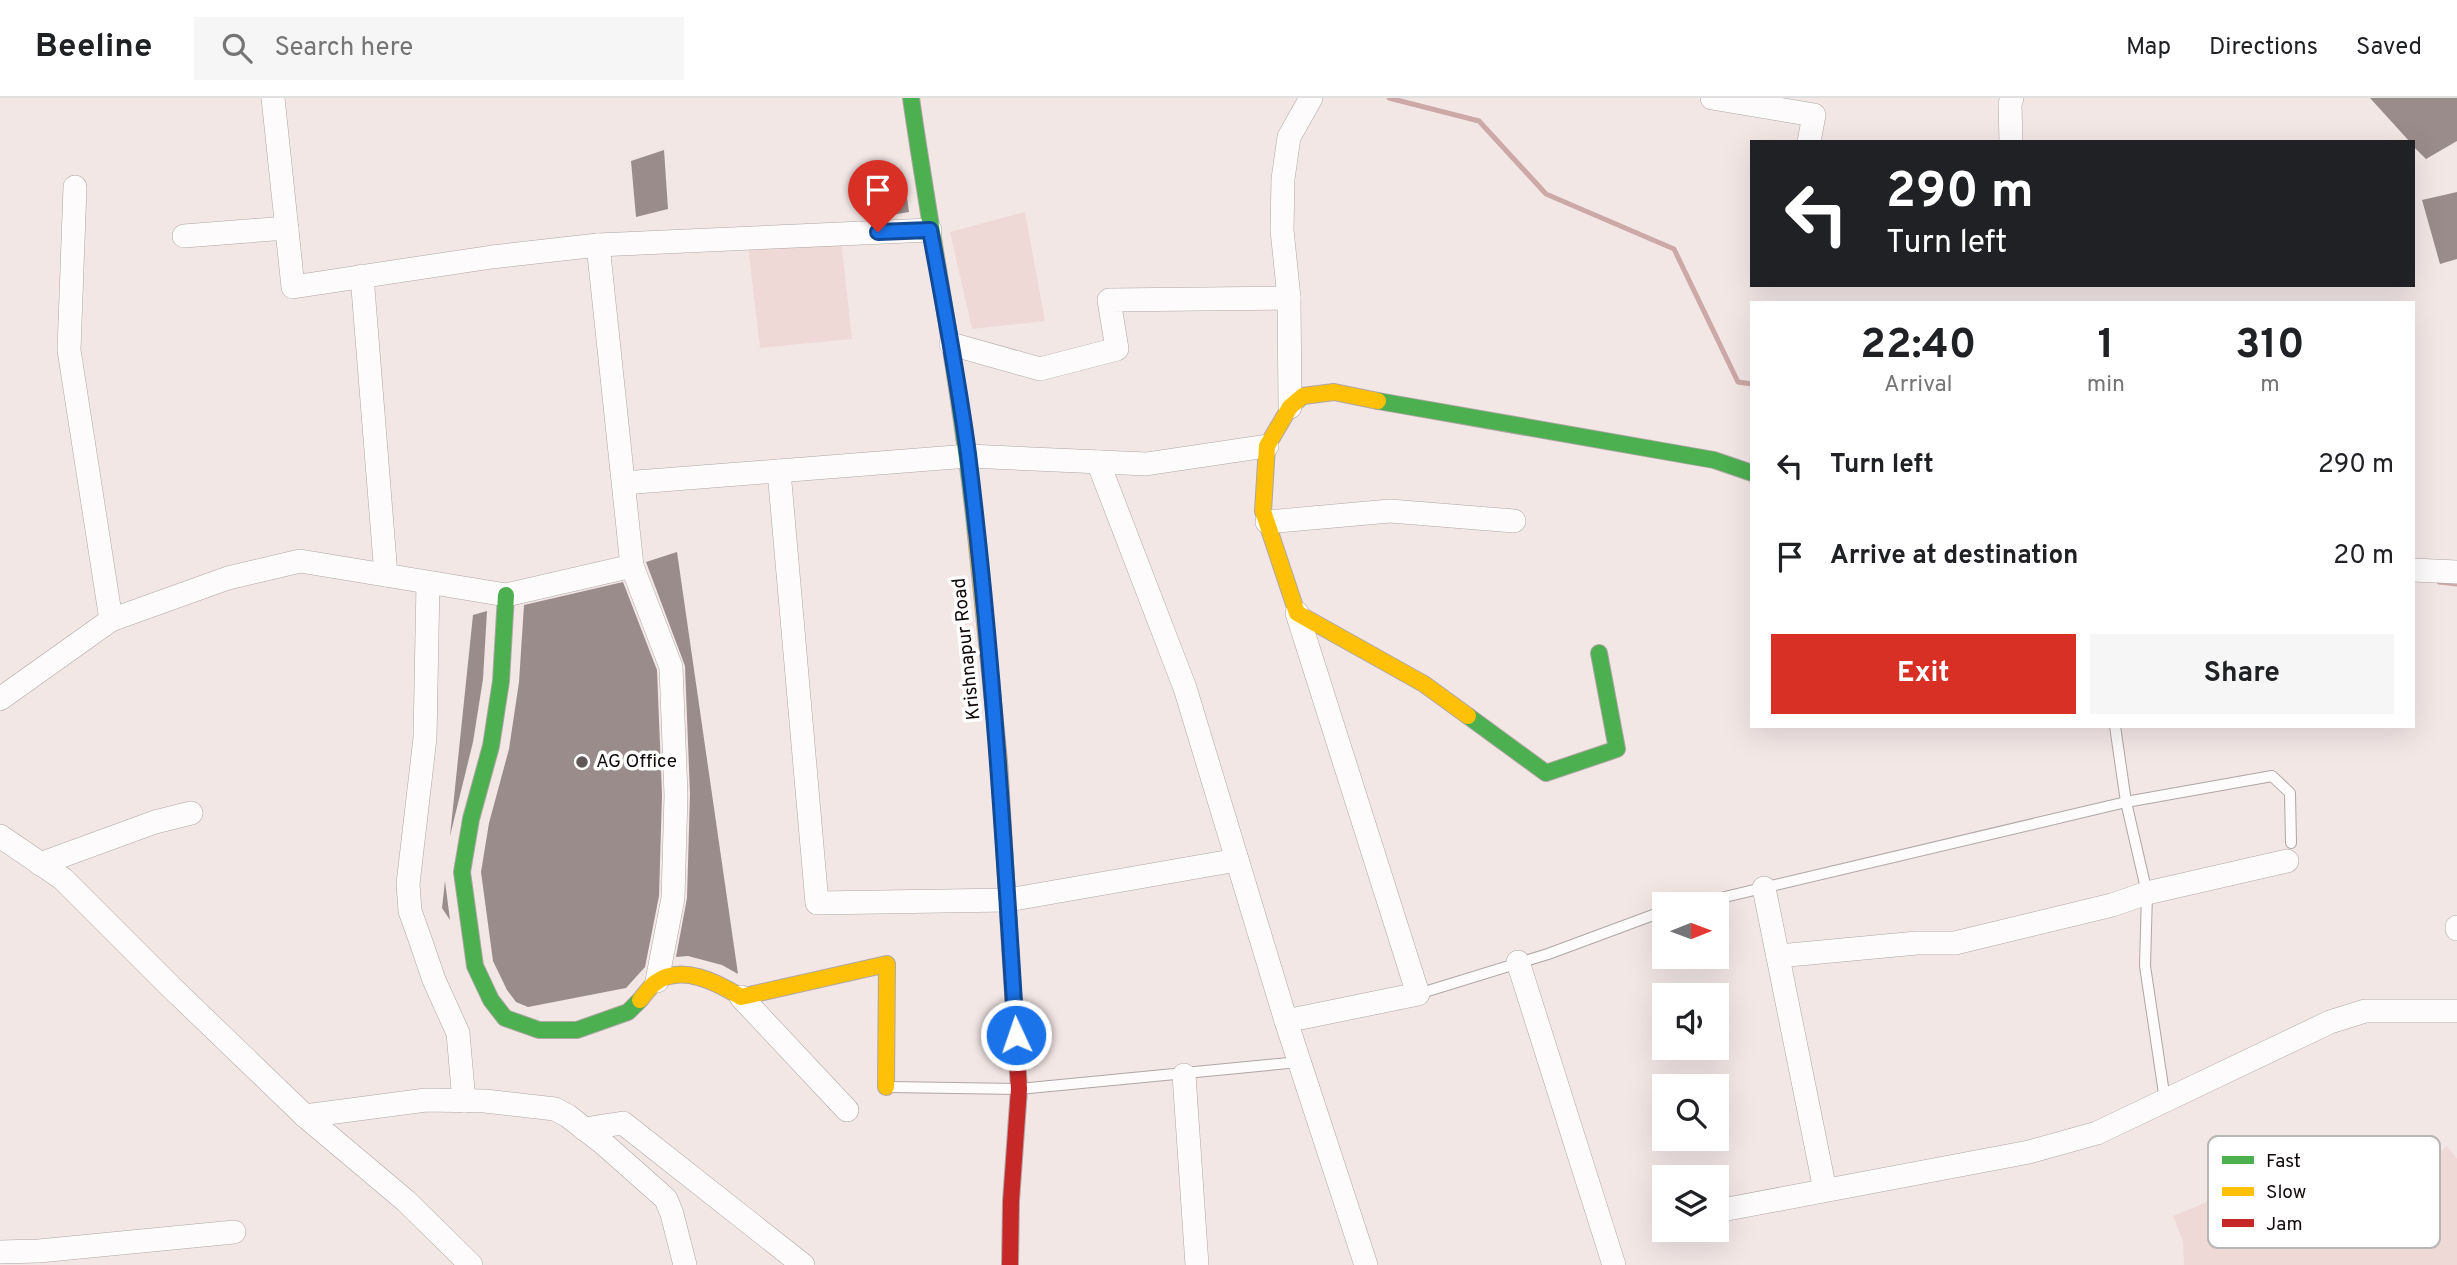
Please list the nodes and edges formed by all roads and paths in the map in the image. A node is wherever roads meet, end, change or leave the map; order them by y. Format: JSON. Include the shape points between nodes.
{"nodes":[{"id":1,"x":273,"y":98,"type":"edge"},
{"id":2,"x":911,"y":98,"type":"edge"},
{"id":3,"x":1311,"y":98,"type":"edge"},
{"id":4,"x":1713,"y":98,"type":"edge"},
{"id":5,"x":2012,"y":98,"type":"edge"},
{"id":6,"x":1809,"y":140,"type":"edge"},
{"id":7,"x":2011,"y":140,"type":"edge"},
{"id":8,"x":75,"y":187,"type":"dead end"},
{"id":9,"x":287,"y":228,"type":"junction"},
{"id":10,"x":930,"y":230,"type":"junction"},
{"id":11,"x":184,"y":236,"type":"dead end"},
{"id":12,"x":598,"y":245,"type":"junction"},
{"id":13,"x":362,"y":276,"type":"junction"},
{"id":14,"x":1289,"y":298,"type":"junction"},
{"id":15,"x":951,"y":344,"type":"junction"},
{"id":16,"x":1290,"y":407,"type":"junction"},
{"id":17,"x":1267,"y":446,"type":"junction"},
{"id":18,"x":968,"y":456,"type":"junction"},
{"id":19,"x":1098,"y":462,"type":"junction"},
{"id":20,"x":779,"y":471,"type":"junction"},
{"id":21,"x":1750,"y":472,"type":"edge"},
{"id":22,"x":624,"y":483,"type":"junction"},
{"id":23,"x":1514,"y":521,"type":"dead end"},
{"id":24,"x":1267,"y":522,"type":"junction"},
{"id":25,"x":632,"y":566,"type":"junction"},
{"id":26,"x":2415,"y":570,"type":"edge"},
{"id":27,"x":2457,"y":572,"type":"edge"},
{"id":28,"x":386,"y":575,"type":"junction"},
{"id":29,"x":428,"y":583,"type":"junction"},
{"id":30,"x":506,"y":595,"type":"junction"},
{"id":31,"x":1297,"y":613,"type":"junction"},
{"id":32,"x":111,"y":620,"type":"junction"},
{"id":33,"x":1599,"y":653,"type":"dead end"},
{"id":34,"x":0,"y":699,"type":"edge"},
{"id":35,"x":2115,"y":728,"type":"edge"},
{"id":36,"x":2126,"y":802,"type":"junction"},
{"id":37,"x":191,"y":813,"type":"dead end"},
{"id":38,"x":0,"y":836,"type":"edge"},
{"id":39,"x":2289,"y":852,"type":"joint"},
{"id":40,"x":1237,"y":860,"type":"junction"},
{"id":41,"x":40,"y":864,"type":"junction"},
{"id":42,"x":1764,"y":888,"type":"junction"},
{"id":43,"x":2147,"y":893,"type":"junction"},
{"id":44,"x":1729,"y":896,"type":"edge"},
{"id":45,"x":1008,"y":900,"type":"junction"},
{"id":46,"x":1652,"y":915,"type":"edge"},
{"id":47,"x":1778,"y":956,"type":"junction"},
{"id":48,"x":1518,"y":962,"type":"junction"},
{"id":49,"x":657,"y":981,"type":"junction"},
{"id":50,"x":1418,"y":993,"type":"junction"},
{"id":51,"x":741,"y":997,"type":"junction"},
{"id":52,"x":2457,"y":1012,"type":"edge"},
{"id":53,"x":1286,"y":1021,"type":"junction"},
{"id":54,"x":1299,"y":1062,"type":"junction"},
{"id":55,"x":1184,"y":1074,"type":"junction"},
{"id":56,"x":886,"y":1087,"type":"joint"},
{"id":57,"x":1019,"y":1089,"type":"junction"},
{"id":58,"x":464,"y":1101,"type":"junction"},
{"id":59,"x":2165,"y":1101,"type":"junction"},
{"id":60,"x":847,"y":1110,"type":"dead end"},
{"id":61,"x":305,"y":1116,"type":"junction"},
{"id":62,"x":584,"y":1129,"type":"junction"},
{"id":63,"x":1825,"y":1190,"type":"junction"},
{"id":64,"x":1729,"y":1209,"type":"edge"},
{"id":65,"x":234,"y":1233,"type":"dead end"},
{"id":66,"x":0,"y":1252,"type":"edge"},
{"id":67,"x":471,"y":1265,"type":"edge"},
{"id":68,"x":685,"y":1265,"type":"edge"},
{"id":69,"x":803,"y":1265,"type":"edge"},
{"id":70,"x":1010,"y":1265,"type":"edge"},
{"id":71,"x":1197,"y":1265,"type":"edge"},
{"id":72,"x":1366,"y":1265,"type":"edge"},
{"id":73,"x":1615,"y":1265,"type":"edge"}],
"edges":[{"from":1,"to":9,"type":"street"},
{"from":2,"to":10,"type":"street","name":"Krishnapur Road"},
{"from":3,"to":14,"type":"street","via":[[1289,137],[1283,179],[1282,230]]},
{"from":4,"to":6,"type":"street","via":[[1814,116]]},
{"from":5,"to":7,"type":"street"},
{"from":8,"to":32,"type":"street","via":[[69,350]]},
{"from":9,"to":11,"type":"street"},
{"from":9,"to":13,"type":"street","via":[[293,287]]},
{"from":10,"to":12,"type":"street"},
{"from":10,"to":15,"type":"street","name":"Krishnapur Road"},
{"from":12,"to":13,"type":"street"},
{"from":12,"to":22,"type":"street"},
{"from":13,"to":28,"type":"street"},
{"from":14,"to":15,"type":"street","via":[[1109,300],[1117,349],[1040,369]]},
{"from":14,"to":16,"type":"street"},
{"from":15,"to":18,"type":"street","name":"Krishnapur Road"},
{"from":16,"to":17,"type":"street"},
{"from":16,"to":21,"type":"street","via":[[1303,396],[1334,392],[1702,458]]},
{"from":17,"to":19,"type":"street","via":[[1146,464]]},
{"from":17,"to":24,"type":"street","via":[[1263,511]]},
{"from":18,"to":19,"type":"street"},
{"from":18,"to":20,"type":"street"},
{"from":18,"to":45,"type":"street","name":"Krishnapur Road","via":[[999,761]]},
{"from":19,"to":40,"type":"street","via":[[1185,688]]},
{"from":20,"to":22,"type":"street"},
{"from":20,"to":45,"type":"street","via":[[817,903]]},
{"from":22,"to":25,"type":"street"},
{"from":23,"to":24,"type":"street","via":[[1390,511]]},
{"from":24,"to":31,"type":"street"},
{"from":25,"to":30,"type":"street"},
{"from":25,"to":49,"type":"street","via":[[671,667],[676,795],[673,898]]},
{"from":26,"to":27,"type":"street"},
{"from":28,"to":29,"type":"street"},
{"from":28,"to":32,"type":"street","via":[[300,561],[228,578]]},
{"from":29,"to":30,"type":"street"},
{"from":29,"to":58,"type":"street","via":[[425,738],[408,884],[410,911],[458,1033]]},
{"from":30,"to":49,"type":"street","via":[[501,681],[491,746],[462,872],[475,966],[505,1018],[539,1030],[577,1030],[628,1012]]},
{"from":31,"to":33,"type":"street","via":[[1424,684],[1546,773],[1618,749]]},
{"from":31,"to":50,"type":"street"},
{"from":32,"to":34,"type":"street"},
{"from":35,"to":36,"type":"lane"},
{"from":36,"to":39,"type":"lane","via":[[2272,776],[2290,793]]},
{"from":36,"to":42,"type":"lane"},
{"from":36,"to":43,"type":"lane"},
{"from":37,"to":41,"type":"street","via":[[155,821]]},
{"from":38,"to":41,"type":"street"},
{"from":39,"to":43,"type":"street"},
{"from":40,"to":45,"type":"street"},
{"from":40,"to":53,"type":"street"},
{"from":41,"to":61,"type":"street","via":[[63,879]]},
{"from":42,"to":44,"type":"lane"},
{"from":42,"to":47,"type":"street"},
{"from":43,"to":47,"type":"street","via":[[1955,943]]},
{"from":43,"to":59,"type":"lane","via":[[2145,967]]},
{"from":45,"to":57,"type":"street","name":"Krishnapur Road"},
{"from":46,"to":48,"type":"lane"},
{"from":47,"to":63,"type":"street"},
{"from":48,"to":50,"type":"lane"},
{"from":48,"to":73,"type":"street"},
{"from":49,"to":51,"type":"street","via":[[683,974],[717,983]]},
{"from":50,"to":53,"type":"street"},
{"from":51,"to":56,"type":"street","via":[[887,964]]},
{"from":51,"to":60,"type":"street"},
{"from":52,"to":59,"type":"street","via":[[2365,1011],[2330,1021]]},
{"from":53,"to":54,"type":"street"},
{"from":54,"to":55,"type":"lane"},
{"from":54,"to":72,"type":"street"},
{"from":55,"to":57,"type":"lane"},
{"from":55,"to":71,"type":"street"},
{"from":56,"to":57,"type":"lane"},
{"from":57,"to":70,"type":"street","name":"Krishnapur Road"},
{"from":58,"to":61,"type":"street","via":[[426,1100]]},
{"from":58,"to":62,"type":"street","via":[[544,1107],[568,1116]]},
{"from":59,"to":63,"type":"street","via":[[2098,1133],[2041,1149]]},
{"from":61,"to":67,"type":"street","via":[[406,1201]]},
{"from":62,"to":68,"type":"street","via":[[666,1199]]},
{"from":62,"to":69,"type":"street","via":[[623,1123]]},
{"from":63,"to":64,"type":"street"},
{"from":65,"to":66,"type":"street"}]}
